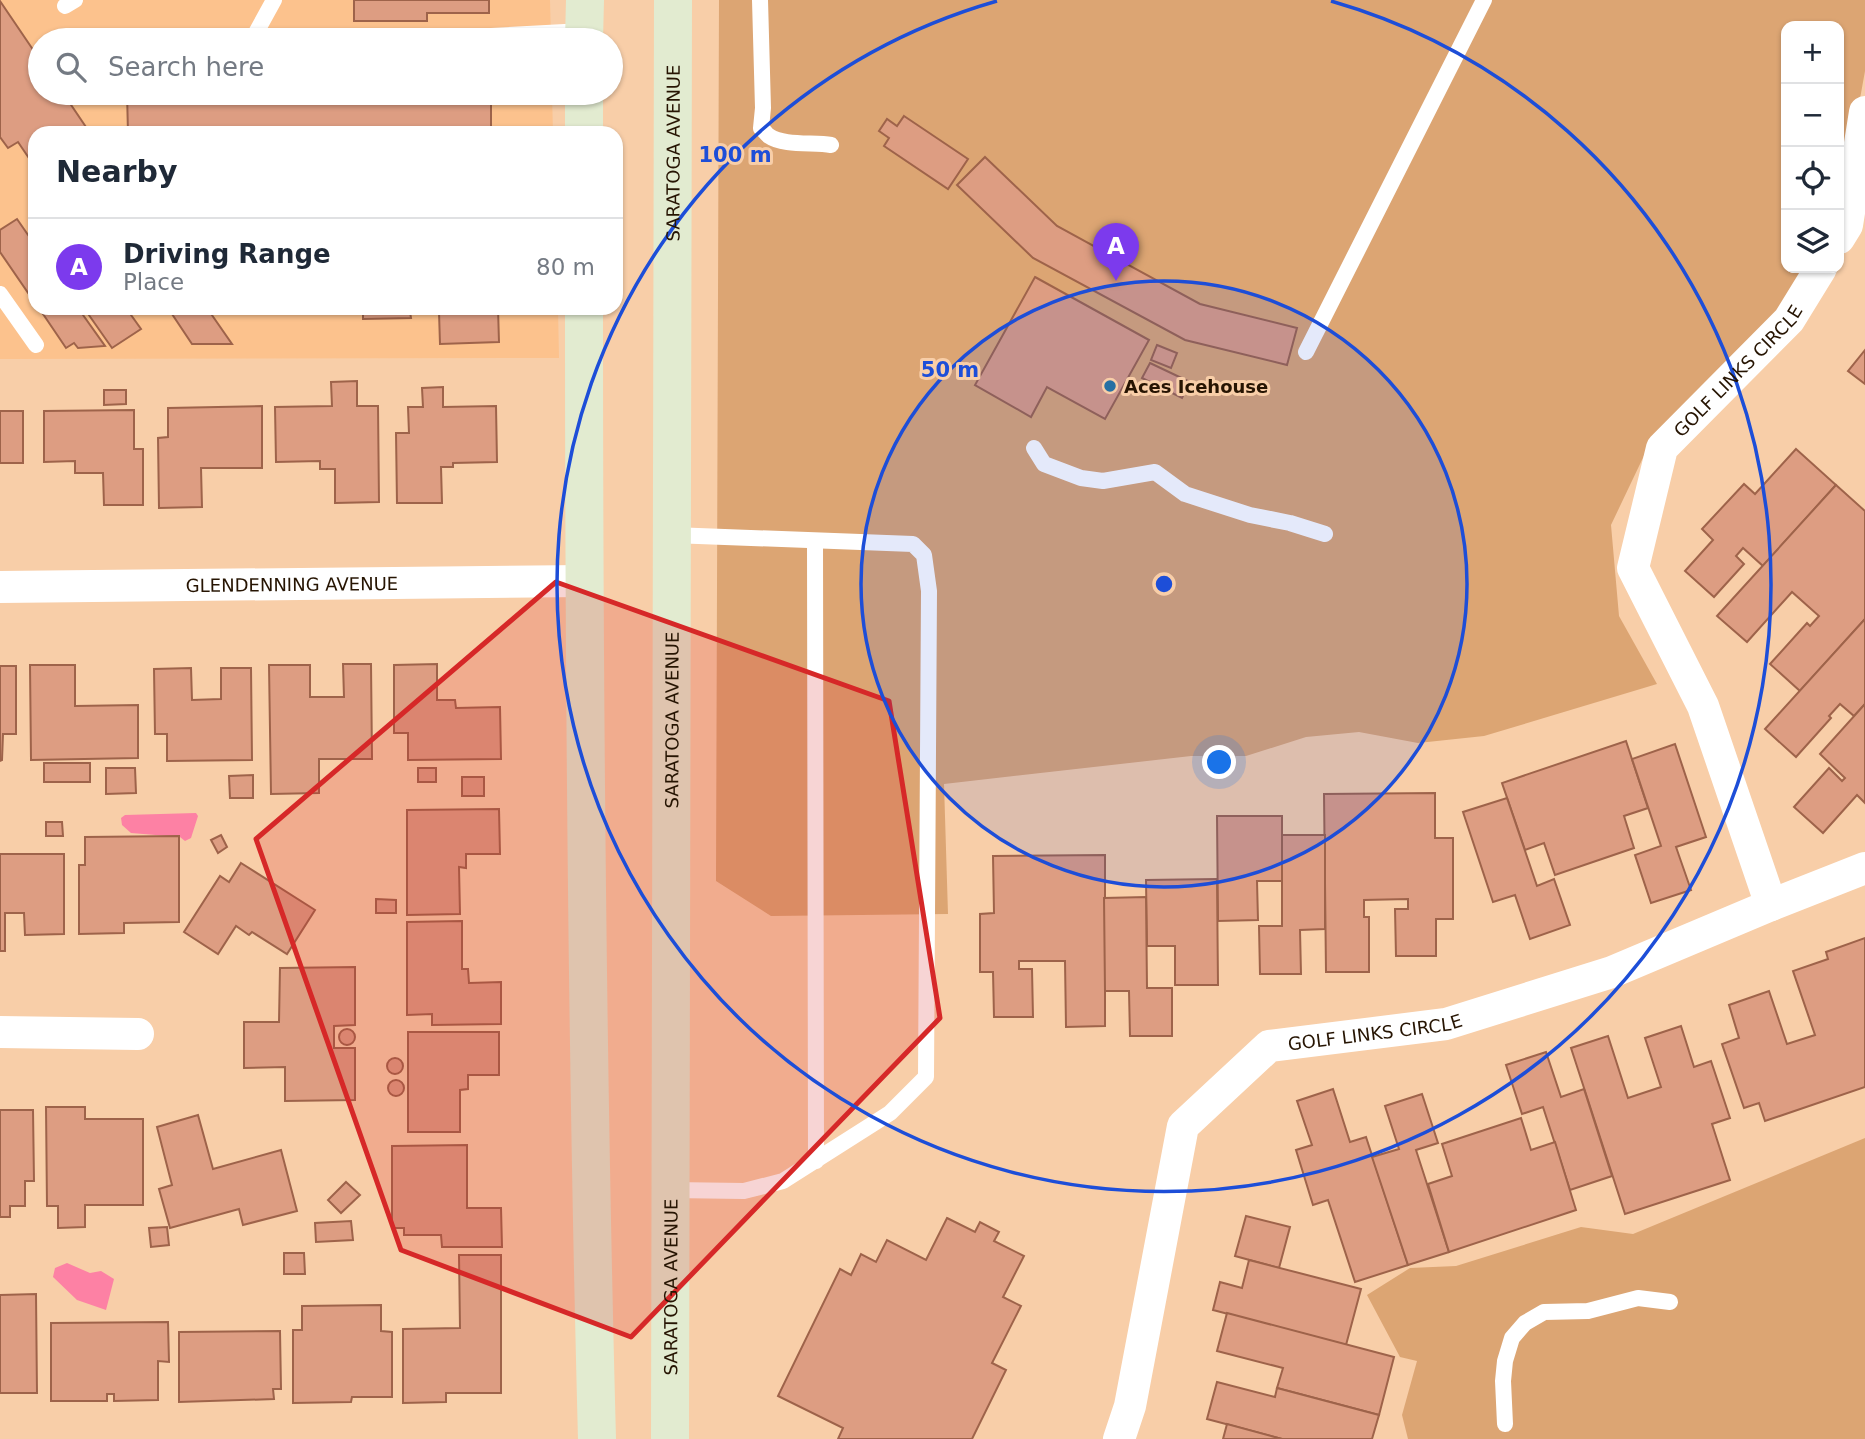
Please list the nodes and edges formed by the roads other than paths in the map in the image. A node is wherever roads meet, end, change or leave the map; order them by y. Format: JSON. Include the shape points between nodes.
{"nodes":[{"id":1,"x":274,"y":0,"type":"edge"},
{"id":2,"x":673,"y":0,"type":"edge"},
{"id":3,"x":760,"y":0,"type":"edge"},
{"id":4,"x":1483,"y":0,"type":"edge"},
{"id":5,"x":585,"y":24,"type":"edge"},
{"id":6,"x":259,"y":28,"type":"edge"},
{"id":7,"x":542,"y":28,"type":"edge"},
{"id":8,"x":584,"y":105,"type":"edge"},
{"id":9,"x":1865,"y":112,"type":"edge"},
{"id":10,"x":584,"y":126,"type":"edge"},
{"id":11,"x":831,"y":145,"type":"dead end"},
{"id":12,"x":1844,"y":230,"type":"edge"},
{"id":13,"x":1818,"y":273,"type":"edge"},
{"id":14,"x":0,"y":295,"type":"edge"},
{"id":15,"x":584,"y":315,"type":"edge"},
{"id":16,"x":36,"y":345,"type":"dead end"},
{"id":17,"x":1307,"y":352,"type":"dead end"},
{"id":18,"x":1034,"y":448,"type":"dead end"},
{"id":19,"x":1325,"y":534,"type":"dead end"},
{"id":20,"x":672,"y":535,"type":"junction"},
{"id":21,"x":815,"y":541,"type":"junction"},
{"id":22,"x":584,"y":581,"type":"junction"},
{"id":23,"x":0,"y":587,"type":"edge"},
{"id":24,"x":1865,"y":868,"type":"edge"},
{"id":25,"x":1771,"y":905,"type":"junction"},
{"id":26,"x":0,"y":1032,"type":"edge"},
{"id":27,"x":138,"y":1034,"type":"dead end"},
{"id":28,"x":816,"y":1161,"type":"junction"},
{"id":29,"x":671,"y":1190,"type":"junction"},
{"id":30,"x":1670,"y":1302,"type":"dead end"},
{"id":31,"x":1505,"y":1424,"type":"dead end"},
{"id":32,"x":597,"y":1439,"type":"edge"},
{"id":33,"x":670,"y":1439,"type":"edge"},
{"id":34,"x":1119,"y":1439,"type":"edge"}],
"edges":[{"from":1,"to":6,"type":"lane"},
{"from":2,"to":20,"type":"main road","name":"SARATOGA AVENUE"},
{"from":3,"to":11,"type":"lane","via":[[761,128],[783,141]]},
{"from":4,"to":17,"type":"lane"},
{"from":5,"to":7,"type":"lane"},
{"from":8,"to":10,"type":"main road"},
{"from":9,"to":12,"type":"street"},
{"from":13,"to":25,"type":"street","name":"GOLF LINKS CIRCLE","via":[[1789,320],[1662,448],[1633,568],[1703,706]]},
{"from":14,"to":16,"type":"lane"},
{"from":15,"to":22,"type":"main road"},
{"from":18,"to":19,"type":"lane","via":[[1044,464],[1081,478],[1103,481],[1155,472],[1185,494]]},
{"from":20,"to":21,"type":"lane"},
{"from":20,"to":29,"type":"main road","name":"SARATOGA AVENUE"},
{"from":21,"to":28,"type":"lane"},
{"from":21,"to":28,"type":"lane","via":[[913,544],[924,555],[929,591],[926,1077],[890,1113]]},
{"from":22,"to":23,"type":"street","name":"GLENDENNING AVENUE"},
{"from":22,"to":32,"type":"main road"},
{"from":24,"to":25,"type":"street","name":"GOLF LINKS CIRCLE"},
{"from":25,"to":34,"type":"street","name":"GOLF LINKS CIRCLE","via":[[1612,972],[1446,1024],[1269,1046],[1182,1126],[1130,1406]]},
{"from":26,"to":27,"type":"street"},
{"from":28,"to":29,"type":"lane","via":[[783,1181],[744,1191]]},
{"from":29,"to":33,"type":"main road","name":"SARATOGA AVENUE"},
{"from":30,"to":31,"type":"lane","via":[[1637,1298],[1588,1311],[1544,1312],[1525,1323],[1512,1338],[1505,1360]]}]}
